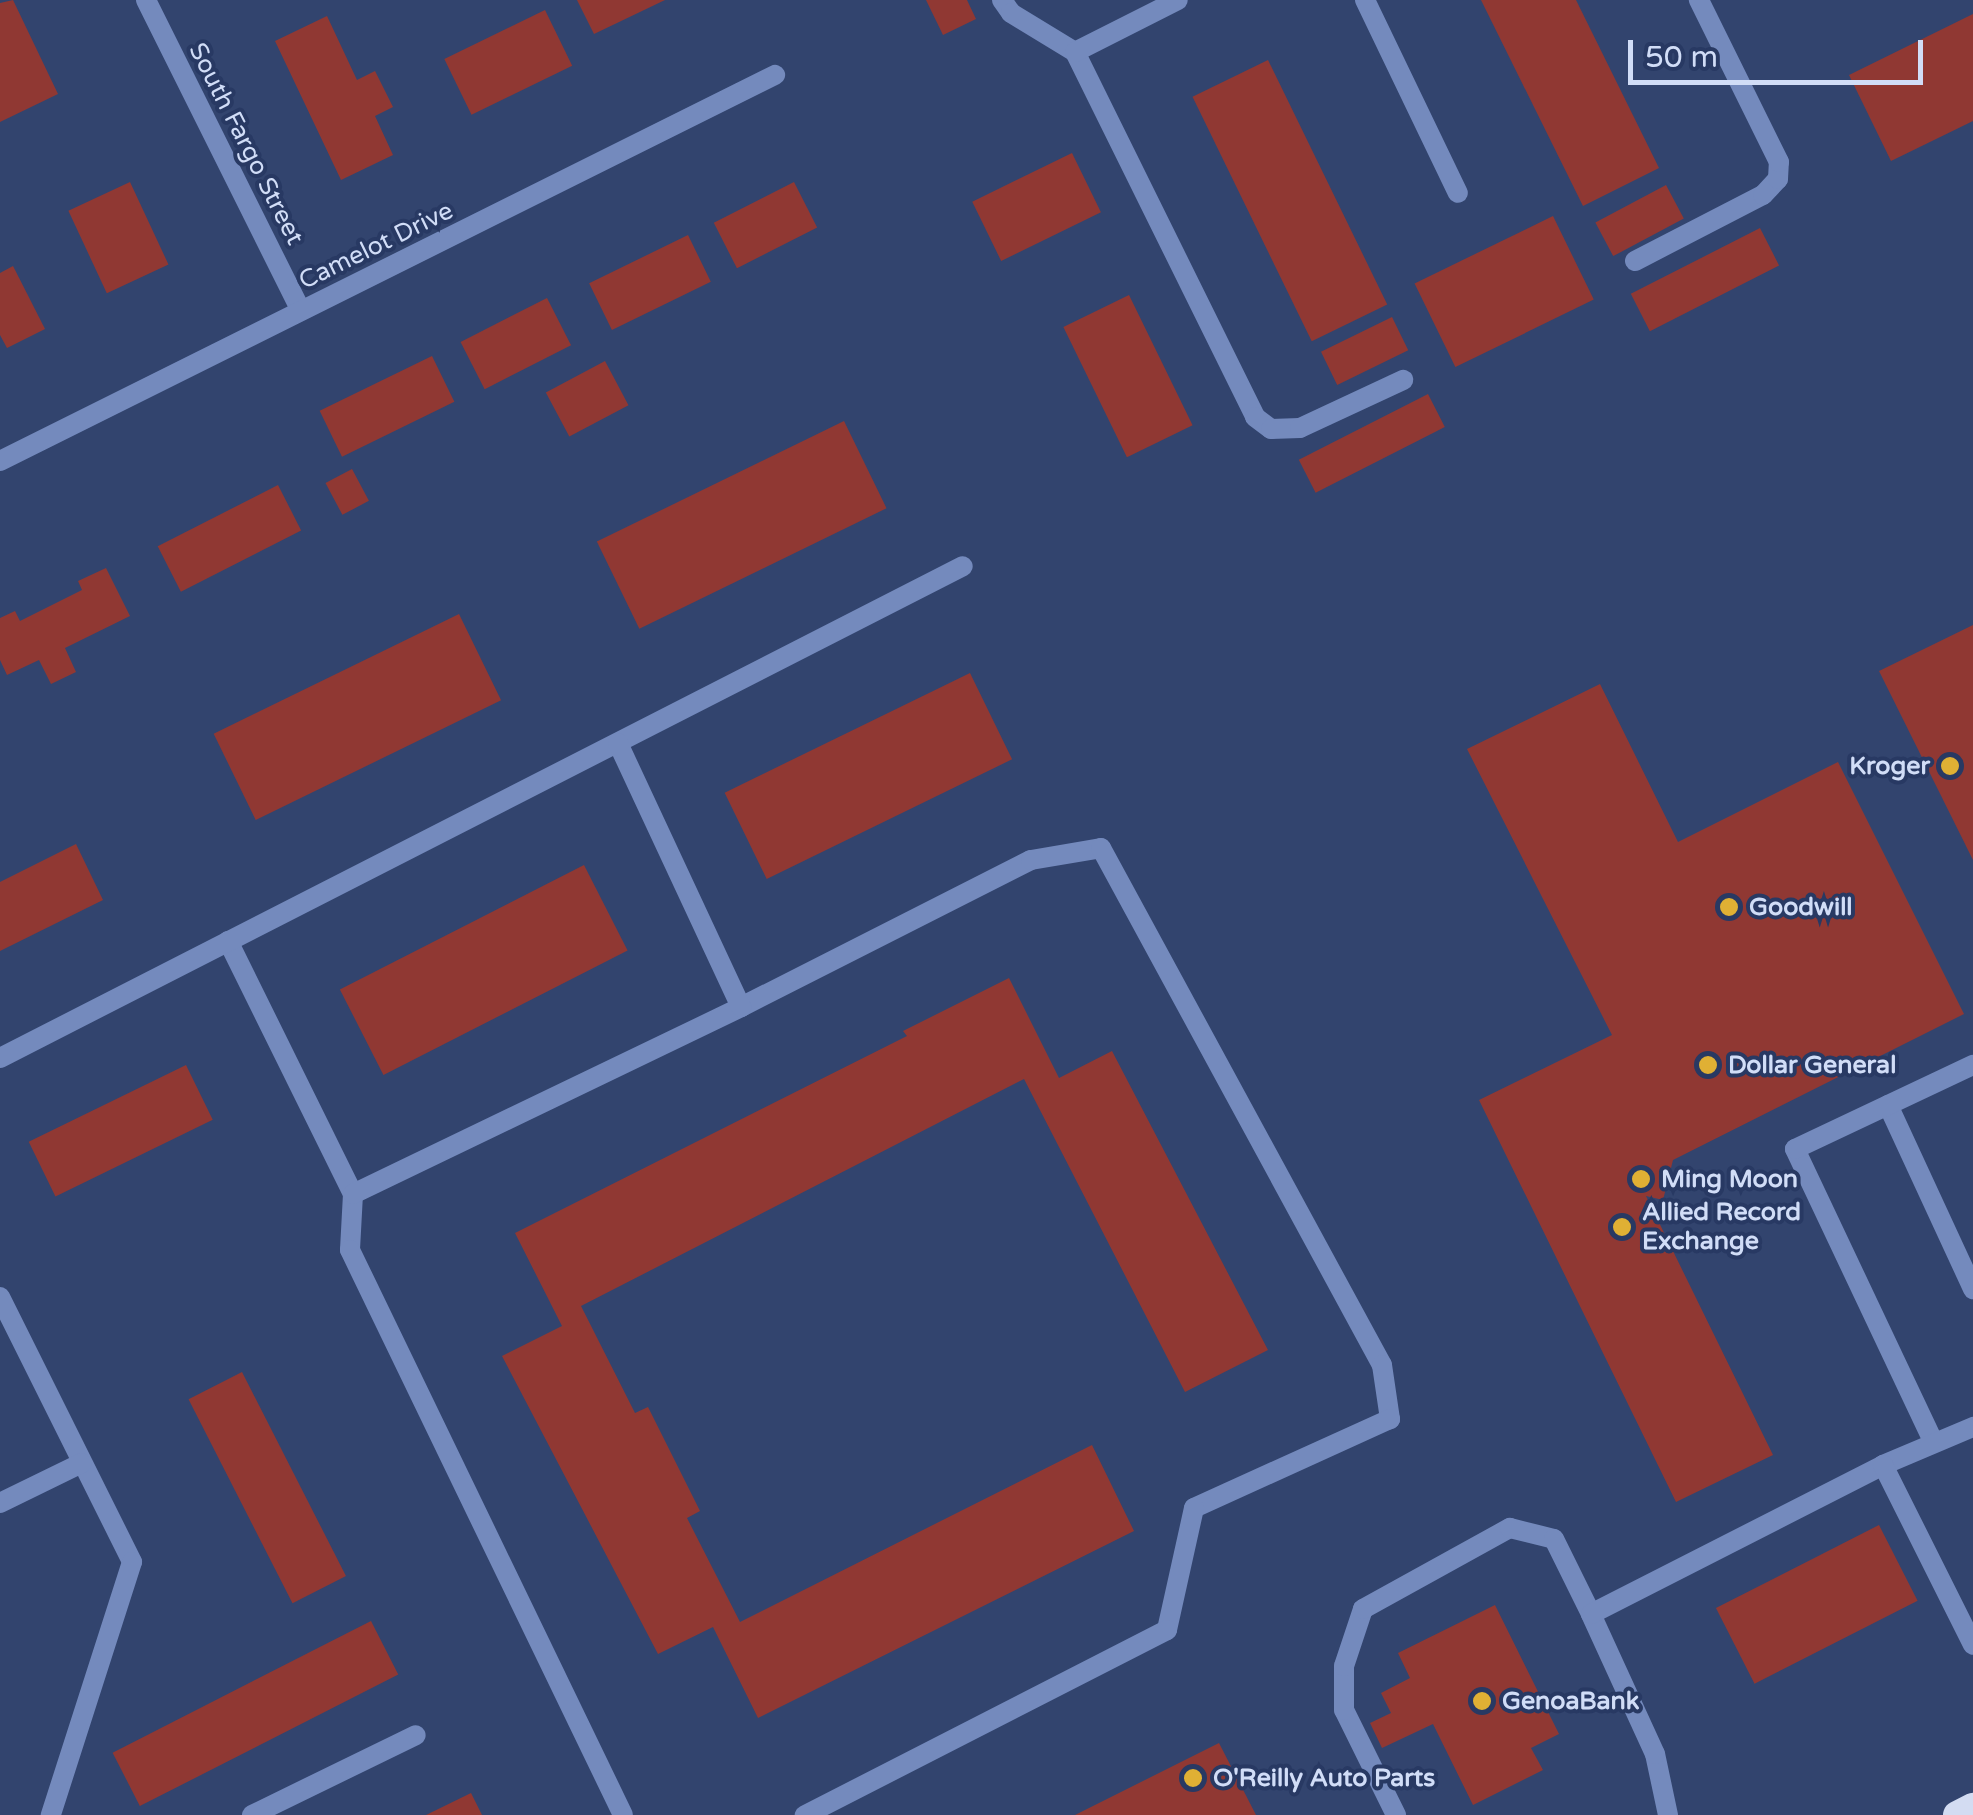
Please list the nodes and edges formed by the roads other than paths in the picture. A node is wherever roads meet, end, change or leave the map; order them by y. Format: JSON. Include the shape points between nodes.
{"nodes":[{"id":1,"x":146,"y":0,"type":"edge"},
{"id":2,"x":1002,"y":0,"type":"edge"},
{"id":3,"x":1178,"y":0,"type":"edge"},
{"id":4,"x":1365,"y":0,"type":"edge"},
{"id":5,"x":1705,"y":2,"type":"edge"},
{"id":6,"x":1075,"y":52,"type":"junction"},
{"id":7,"x":775,"y":75,"type":"dead end"},
{"id":8,"x":1458,"y":193,"type":"dead end"},
{"id":9,"x":1635,"y":261,"type":"dead end"},
{"id":10,"x":302,"y":311,"type":"junction"},
{"id":11,"x":1403,"y":380,"type":"dead end"},
{"id":12,"x":0,"y":461,"type":"edge"},
{"id":13,"x":963,"y":566,"type":"dead end"},
{"id":14,"x":618,"y":743,"type":"junction"},
{"id":15,"x":228,"y":941,"type":"junction"},
{"id":16,"x":741,"y":1007,"type":"junction"},
{"id":17,"x":0,"y":1058,"type":"edge"},
{"id":18,"x":1973,"y":1065,"type":"edge"},
{"id":19,"x":1888,"y":1105,"type":"junction"},
{"id":20,"x":352,"y":1194,"type":"junction"},
{"id":21,"x":1973,"y":1289,"type":"edge"},
{"id":22,"x":0,"y":1297,"type":"edge"},
{"id":23,"x":1973,"y":1427,"type":"edge"},
{"id":24,"x":1933,"y":1441,"type":"junction"},
{"id":25,"x":82,"y":1463,"type":"junction"},
{"id":26,"x":1883,"y":1465,"type":"junction"},
{"id":27,"x":0,"y":1503,"type":"edge"},
{"id":28,"x":1591,"y":1614,"type":"junction"},
{"id":29,"x":1973,"y":1645,"type":"edge"},
{"id":30,"x":416,"y":1734,"type":"dead end"},
{"id":31,"x":1973,"y":1807,"type":"edge"},
{"id":32,"x":1662,"y":1812,"type":"edge"},
{"id":33,"x":51,"y":1815,"type":"edge"},
{"id":34,"x":252,"y":1815,"type":"edge"},
{"id":35,"x":623,"y":1815,"type":"edge"},
{"id":36,"x":805,"y":1815,"type":"edge"},
{"id":37,"x":1396,"y":1815,"type":"edge"},
{"id":38,"x":1957,"y":1815,"type":"edge"}],
"edges":[{"from":1,"to":10,"type":"street","name":"South Fargo Street"},
{"from":2,"to":6,"type":"street","via":[[1011,14]]},
{"from":3,"to":6,"type":"street"},
{"from":4,"to":8,"type":"street"},
{"from":5,"to":9,"type":"street","via":[[1779,162],[1778,179],[1764,195]]},
{"from":6,"to":11,"type":"street","via":[[1255,417],[1271,429],[1300,428]]},
{"from":7,"to":10,"type":"street","name":"Camelot Drive"},
{"from":10,"to":12,"type":"street","name":"Camelot Drive"},
{"from":13,"to":14,"type":"street"},
{"from":14,"to":15,"type":"street"},
{"from":14,"to":16,"type":"street"},
{"from":15,"to":17,"type":"street"},
{"from":15,"to":20,"type":"street"},
{"from":16,"to":20,"type":"street"},
{"from":16,"to":36,"type":"street","via":[[1031,860],[1101,848],[1382,1365],[1390,1419],[1194,1508],[1167,1630]]},
{"from":18,"to":19,"type":"street"},
{"from":19,"to":21,"type":"street"},
{"from":19,"to":24,"type":"street","via":[[1795,1150]]},
{"from":20,"to":35,"type":"street","via":[[350,1250]]},
{"from":22,"to":25,"type":"street"},
{"from":23,"to":24,"type":"street"},
{"from":24,"to":26,"type":"street"},
{"from":25,"to":27,"type":"street"},
{"from":25,"to":33,"type":"street","via":[[132,1562]]},
{"from":26,"to":28,"type":"street"},
{"from":26,"to":29,"type":"street"},
{"from":28,"to":32,"type":"street","via":[[1656,1754]]},
{"from":28,"to":37,"type":"street","via":[[1554,1539],[1510,1528],[1363,1609],[1344,1666],[1344,1710]]},
{"from":30,"to":34,"type":"street"},
{"from":31,"to":38,"type":"highway"}]}
